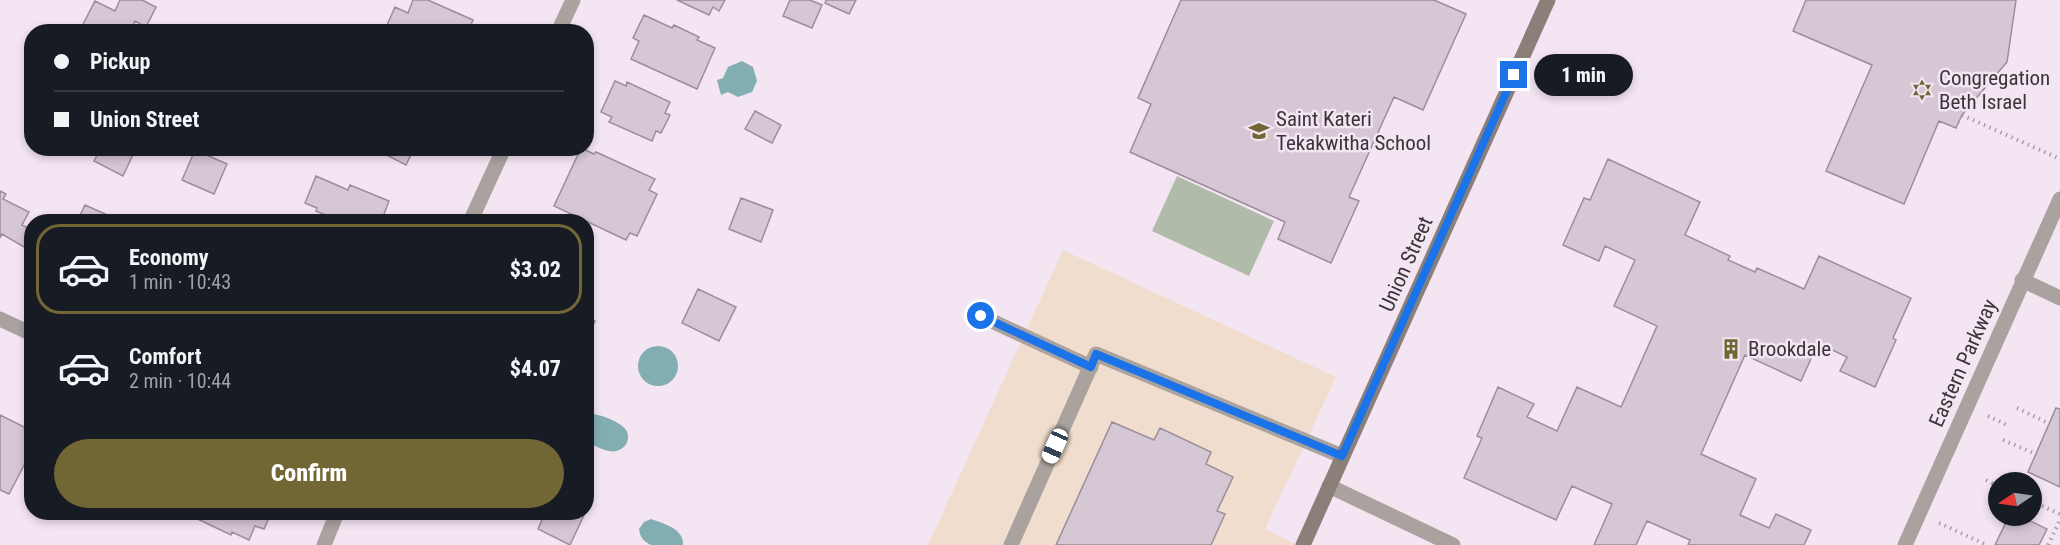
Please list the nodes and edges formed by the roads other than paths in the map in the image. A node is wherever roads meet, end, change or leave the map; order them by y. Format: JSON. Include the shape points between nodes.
{"nodes":[{"id":1,"x":573,"y":0,"type":"edge"},
{"id":2,"x":1548,"y":0,"type":"edge"},
{"id":3,"x":562,"y":24,"type":"edge"},
{"id":4,"x":500,"y":156,"type":"edge"},
{"id":5,"x":2060,"y":199,"type":"edge"},
{"id":6,"x":474,"y":214,"type":"edge"},
{"id":7,"x":2022,"y":280,"type":"junction"},
{"id":8,"x":2060,"y":298,"type":"edge"},
{"id":9,"x":981,"y":316,"type":"dead end"},
{"id":10,"x":0,"y":319,"type":"edge"},
{"id":11,"x":24,"y":330,"type":"edge"},
{"id":12,"x":1091,"y":367,"type":"junction"},
{"id":13,"x":1342,"y":456,"type":"junction"},
{"id":14,"x":1329,"y":486,"type":"junction"},
{"id":15,"x":334,"y":520,"type":"edge"},
{"id":16,"x":324,"y":545,"type":"edge"},
{"id":17,"x":1011,"y":545,"type":"edge"},
{"id":18,"x":1303,"y":545,"type":"edge"},
{"id":19,"x":1453,"y":545,"type":"edge"},
{"id":20,"x":1905,"y":545,"type":"edge"}],
"edges":[{"from":1,"to":3,"type":"street"},
{"from":2,"to":13,"type":"main road","name":"Union Street"},
{"from":4,"to":6,"type":"street"},
{"from":5,"to":7,"type":"street","name":"Eastern Parkway"},
{"from":7,"to":8,"type":"street"},
{"from":7,"to":20,"type":"street","name":"Eastern Parkway"},
{"from":9,"to":12,"type":"street"},
{"from":10,"to":11,"type":"street"},
{"from":12,"to":13,"type":"street","via":[[1096,354]]},
{"from":12,"to":17,"type":"street"},
{"from":13,"to":14,"type":"main road","name":"Union Street"},
{"from":14,"to":18,"type":"main road","name":"Union Street"},
{"from":14,"to":19,"type":"street"},
{"from":15,"to":16,"type":"street"}]}
